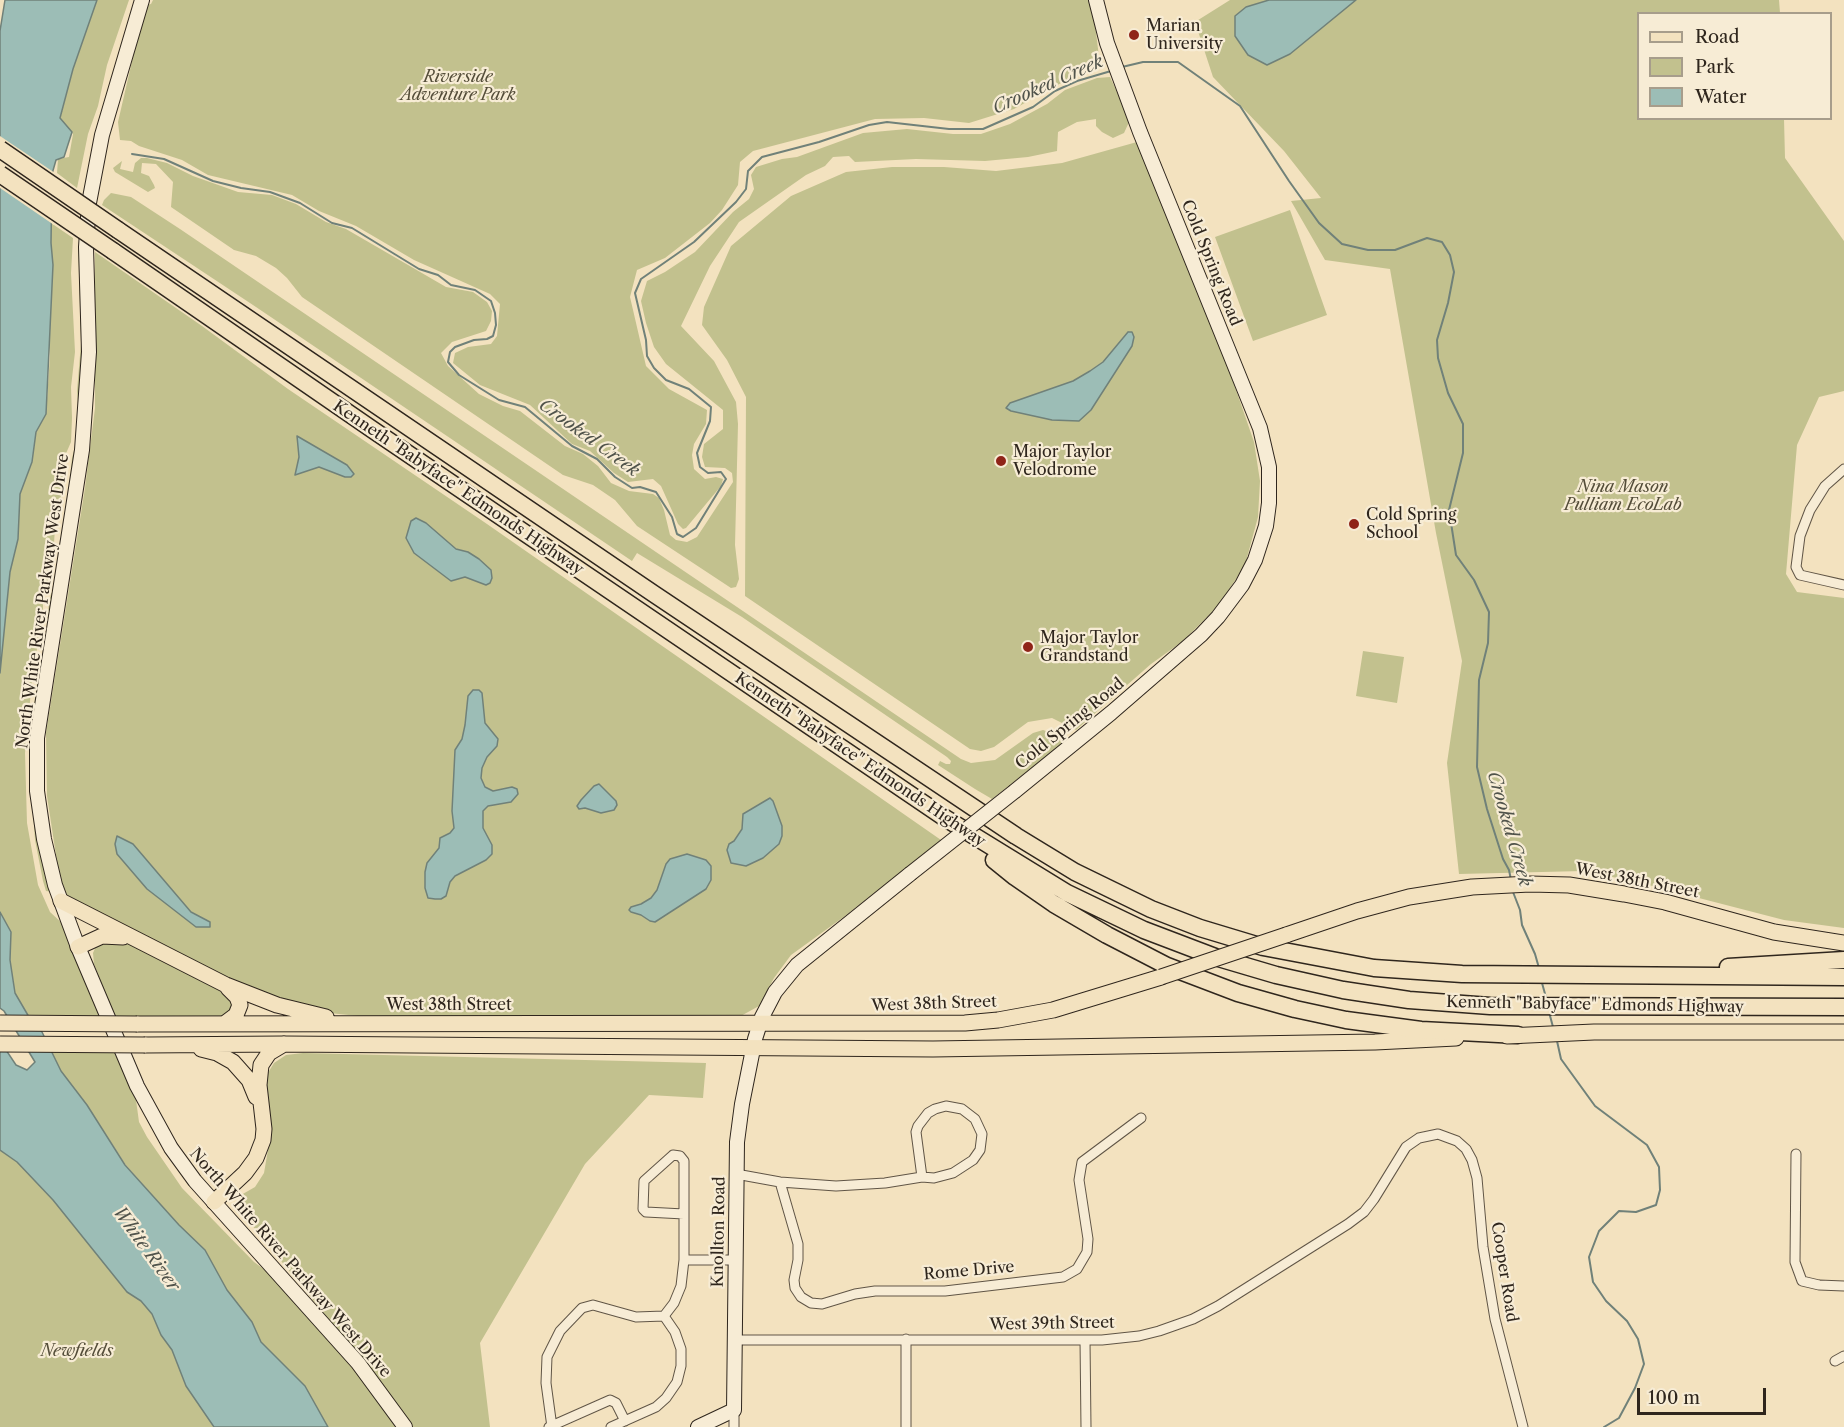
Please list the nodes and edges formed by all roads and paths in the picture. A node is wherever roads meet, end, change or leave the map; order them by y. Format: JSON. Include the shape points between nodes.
{"nodes":[{"id":1,"x":142,"y":0,"type":"edge"},
{"id":2,"x":1096,"y":0,"type":"edge"},
{"id":3,"x":0,"y":149,"type":"edge"},
{"id":4,"x":0,"y":174,"type":"edge"},
{"id":5,"x":1844,"y":469,"type":"edge"},
{"id":6,"x":1844,"y":585,"type":"edge"},
{"id":7,"x":945,"y":818,"type":"junction"},
{"id":8,"x":61,"y":901,"type":"junction"},
{"id":9,"x":129,"y":938,"type":"junction"},
{"id":10,"x":1844,"y":943,"type":"edge"},
{"id":11,"x":78,"y":947,"type":"junction"},
{"id":12,"x":1844,"y":960,"type":"edge"},
{"id":13,"x":1647,"y":975,"type":"junction"},
{"id":14,"x":1844,"y":977,"type":"edge"},
{"id":15,"x":226,"y":985,"type":"junction"},
{"id":16,"x":1844,"y":1007,"type":"edge"},
{"id":17,"x":0,"y":1023,"type":"edge"},
{"id":18,"x":383,"y":1023,"type":"junction"},
{"id":19,"x":224,"y":1024,"type":"junction"},
{"id":20,"x":1844,"y":1032,"type":"edge"},
{"id":21,"x":1518,"y":1035,"type":"junction"},
{"id":22,"x":756,"y":1037,"type":"junction"},
{"id":23,"x":0,"y":1044,"type":"edge"},
{"id":24,"x":284,"y":1044,"type":"junction"},
{"id":25,"x":184,"y":1045,"type":"junction"},
{"id":26,"x":1141,"y":1118,"type":"dead end"},
{"id":27,"x":264,"y":1129,"type":"junction"},
{"id":28,"x":1442,"y":1135,"type":"joint"},
{"id":29,"x":1796,"y":1154,"type":"dead end"},
{"id":30,"x":736,"y":1174,"type":"junction"},
{"id":31,"x":922,"y":1177,"type":"junction"},
{"id":32,"x":780,"y":1182,"type":"junction"},
{"id":33,"x":214,"y":1202,"type":"junction"},
{"id":34,"x":684,"y":1214,"type":"junction"},
{"id":35,"x":684,"y":1260,"type":"junction"},
{"id":36,"x":735,"y":1260,"type":"junction"},
{"id":37,"x":1844,"y":1286,"type":"edge"},
{"id":38,"x":664,"y":1316,"type":"junction"},
{"id":39,"x":906,"y":1339,"type":"junction"},
{"id":40,"x":734,"y":1340,"type":"junction"},
{"id":41,"x":1085,"y":1340,"type":"junction"},
{"id":42,"x":1844,"y":1356,"type":"edge"},
{"id":43,"x":1835,"y":1361,"type":"dead end"},
{"id":44,"x":734,"y":1410,"type":"junction"},
{"id":45,"x":625,"y":1421,"type":"junction"},
{"id":46,"x":405,"y":1427,"type":"edge"},
{"id":47,"x":551,"y":1427,"type":"edge"},
{"id":48,"x":611,"y":1427,"type":"edge"},
{"id":49,"x":698,"y":1427,"type":"edge"},
{"id":50,"x":734,"y":1427,"type":"edge"},
{"id":51,"x":906,"y":1427,"type":"edge"},
{"id":52,"x":1086,"y":1427,"type":"edge"},
{"id":53,"x":1523,"y":1427,"type":"edge"}],
"edges":[{"from":1,"to":8,"type":"street","name":"North White River Parkway West Drive","via":[[102,135],[90,196],[86,240],[88,359],[82,450],[38,727],[40,819]]},
{"from":2,"to":22,"type":"street","name":"Cold Spring Road","bridge":true,"via":[[1127,97],[1260,428],[1269,475],[1266,526],[1250,571],[1201,635],[1015,791],[796,964],[774,992]]},
{"from":3,"to":13,"type":"highway","name":"Kenneth \"Babyface\" Edmonds Highway","bridge":true,"via":[[781,680],[1075,872],[1164,914],[1263,947],[1374,968],[1438,974]]},
{"from":4,"to":7,"type":"highway","name":"Kenneth \"Babyface\" Edmonds Highway","bridge":true},
{"from":5,"to":6,"type":"street","via":[[1820,492],[1806,517],[1796,567],[1800,575]]},
{"from":7,"to":16,"type":"highway","name":"Kenneth \"Babyface\" Edmonds Highway","via":[[1095,908],[1215,957],[1284,977],[1428,1002],[1586,1007]]},
{"from":7,"to":21,"type":"highway","via":[[1054,904],[1134,950],[1197,978],[1266,1001],[1346,1020],[1421,1030]]},
{"from":8,"to":9,"type":"main road"},
{"from":8,"to":11,"type":"street","name":"North White River Parkway West Drive"},
{"from":9,"to":11,"type":"main road","via":[[102,936]]},
{"from":9,"to":15,"type":"main road"},
{"from":10,"to":22,"type":"main road","name":"West 38th Street","bridge":true,"via":[[1782,934],[1665,902],[1569,885],[1472,887],[1392,900],[1053,1010],[990,1021]]},
{"from":11,"to":33,"type":"street","name":"North White River Parkway West Drive","via":[[147,1107],[175,1155]]},
{"from":12,"to":13,"type":"highway"},
{"from":13,"to":14,"type":"highway","name":"Kenneth \"Babyface\" Edmonds Highway"},
{"from":15,"to":18,"type":"main road","via":[[297,1011]]},
{"from":15,"to":19,"type":"main road","via":[[240,1005],[236,1016]]},
{"from":17,"to":19,"type":"main road","name":"West 38th Street","bridge":true},
{"from":18,"to":19,"type":"main road","name":"West 38th Street"},
{"from":18,"to":22,"type":"main road","name":"West 38th Street"},
{"from":20,"to":21,"type":"main road","name":"West 38th Street"},
{"from":21,"to":22,"type":"main road","name":"West 38th Street","via":[[1145,1047]]},
{"from":22,"to":24,"type":"main road","name":"West 38th Street"},
{"from":22,"to":30,"type":"street","name":"Knollton Road","via":[[740,1115]]},
{"from":23,"to":25,"type":"main road","name":"West 38th Street","bridge":true},
{"from":24,"to":25,"type":"main road","name":"West 38th Street"},
{"from":24,"to":27,"type":"main road","via":[[269,1053],[261,1065]]},
{"from":25,"to":27,"type":"main road","via":[[217,1053],[239,1067],[252,1086]]},
{"from":26,"to":32,"type":"street","name":"Rome Drive","via":[[1082,1162],[1079,1180],[1087,1252],[1077,1269],[1063,1277],[945,1291],[875,1291],[811,1304],[795,1287],[797,1240]]},
{"from":27,"to":33,"type":"main road","via":[[251,1165]]},
{"from":28,"to":41,"type":"street","name":"West 39th Street","via":[[1419,1138],[1406,1147],[1374,1199],[1354,1220],[1218,1306],[1159,1331]]},
{"from":28,"to":53,"type":"street","name":"Cooper Road","via":[[1466,1149],[1475,1170],[1489,1289]]},
{"from":29,"to":37,"type":"street","via":[[1795,1262],[1802,1281]]},
{"from":30,"to":32,"type":"street"},
{"from":30,"to":36,"type":"street","name":"Knollton Road"},
{"from":31,"to":31,"type":"street","via":[[953,1173],[979,1154],[981,1130],[966,1111],[942,1107],[922,1119],[916,1132]]},
{"from":31,"to":32,"type":"street","via":[[852,1186]]},
{"from":33,"to":46,"type":"street","name":"North White River Parkway West Drive","via":[[358,1364]]},
{"from":34,"to":34,"type":"street","via":[[684,1161],[673,1155],[644,1181],[644,1210]]},
{"from":34,"to":35,"type":"street"},
{"from":35,"to":36,"type":"street"},
{"from":35,"to":38,"type":"street","via":[[679,1295]]},
{"from":36,"to":40,"type":"street","name":"Knollton Road"},
{"from":38,"to":45,"type":"street","via":[[681,1349],[678,1379],[663,1401]]},
{"from":38,"to":47,"type":"street","via":[[636,1317],[593,1305],[582,1308],[560,1331],[547,1357]]},
{"from":39,"to":40,"type":"street","name":"West 39th Street"},
{"from":39,"to":41,"type":"street","name":"West 39th Street"},
{"from":39,"to":51,"type":"street"},
{"from":40,"to":44,"type":"street","name":"Knollton Road"},
{"from":41,"to":52,"type":"street"},
{"from":42,"to":43,"type":"street"},
{"from":44,"to":49,"type":"street"},
{"from":44,"to":50,"type":"street","name":"Knollton Road"},
{"from":45,"to":47,"type":"street","via":[[616,1403],[610,1400]]},
{"from":45,"to":48,"type":"street"}]}
